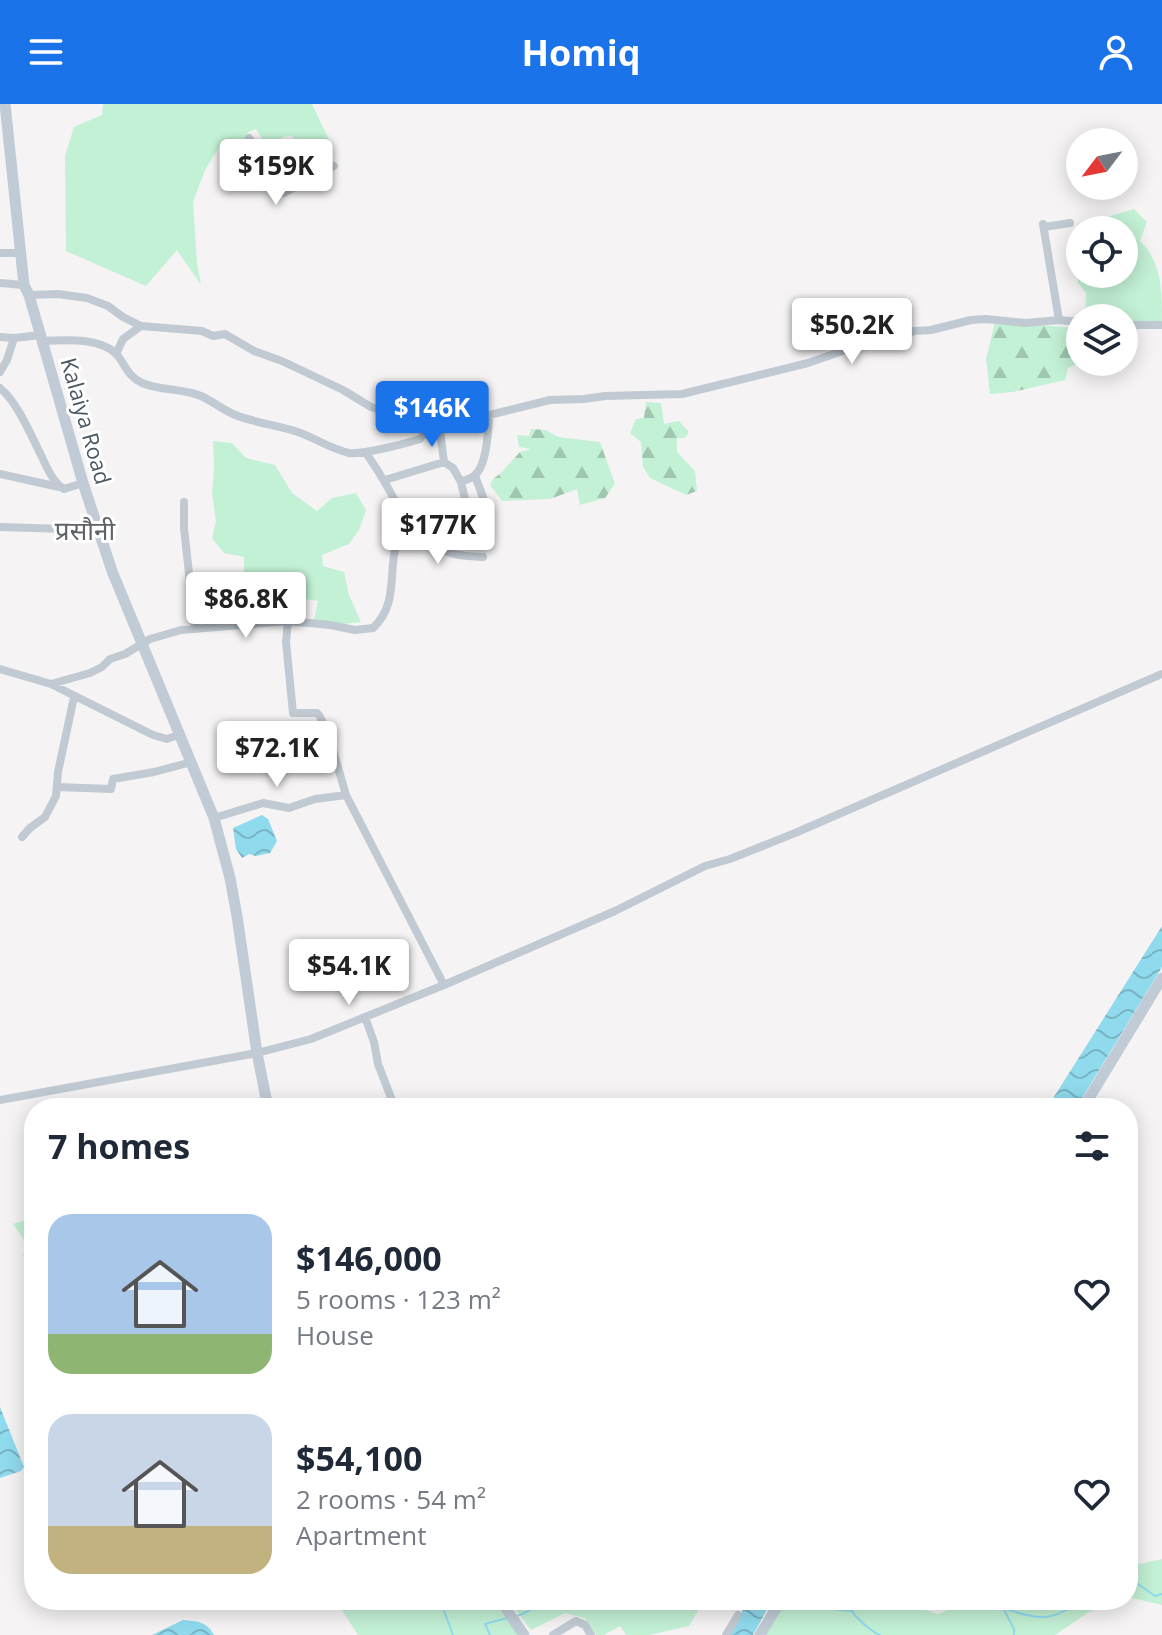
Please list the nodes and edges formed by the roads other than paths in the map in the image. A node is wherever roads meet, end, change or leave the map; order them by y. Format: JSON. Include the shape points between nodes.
{"nodes":[{"id":1,"x":5,"y":104,"type":"edge"},
{"id":2,"x":249,"y":138,"type":"dead end"},
{"id":3,"x":334,"y":166,"type":"dead end"},
{"id":4,"x":1066,"y":223,"type":"edge"},
{"id":5,"x":0,"y":253,"type":"edge"},
{"id":6,"x":21,"y":253,"type":"junction"},
{"id":7,"x":0,"y":283,"type":"edge"},
{"id":8,"x":27,"y":290,"type":"junction"},
{"id":9,"x":1059,"y":320,"type":"junction"},
{"id":10,"x":1066,"y":321,"type":"edge"},
{"id":11,"x":1138,"y":325,"type":"edge"},
{"id":12,"x":1162,"y":325,"type":"edge"},
{"id":13,"x":141,"y":326,"type":"junction"},
{"id":14,"x":0,"y":337,"type":"edge"},
{"id":15,"x":14,"y":338,"type":"junction"},
{"id":16,"x":42,"y":338,"type":"junction"},
{"id":17,"x":116,"y":354,"type":"junction"},
{"id":18,"x":0,"y":372,"type":"edge"},
{"id":19,"x":0,"y":388,"type":"edge"},
{"id":20,"x":423,"y":416,"type":"junction"},
{"id":21,"x":438,"y":416,"type":"junction"},
{"id":22,"x":489,"y":416,"type":"junction"},
{"id":23,"x":366,"y":453,"type":"junction"},
{"id":24,"x":444,"y":462,"type":"junction"},
{"id":25,"x":0,"y":474,"type":"edge"},
{"id":26,"x":475,"y":476,"type":"junction"},
{"id":27,"x":385,"y":480,"type":"junction"},
{"id":28,"x":461,"y":482,"type":"junction"},
{"id":29,"x":83,"y":483,"type":"junction"},
{"id":30,"x":60,"y":487,"type":"junction"},
{"id":31,"x":184,"y":502,"type":"dead end"},
{"id":32,"x":430,"y":507,"type":"dead end"},
{"id":33,"x":405,"y":524,"type":"junction"},
{"id":34,"x":0,"y":527,"type":"edge"},
{"id":35,"x":467,"y":529,"type":"junction"},
{"id":36,"x":99,"y":530,"type":"junction"},
{"id":37,"x":467,"y":539,"type":"dead end"},
{"id":38,"x":440,"y":550,"type":"junction"},
{"id":39,"x":483,"y":557,"type":"dead end"},
{"id":40,"x":288,"y":621,"type":"junction"},
{"id":41,"x":195,"y":628,"type":"junction"},
{"id":42,"x":142,"y":644,"type":"junction"},
{"id":43,"x":0,"y":669,"type":"edge"},
{"id":44,"x":1162,"y":674,"type":"edge"},
{"id":45,"x":51,"y":684,"type":"junction"},
{"id":46,"x":74,"y":697,"type":"junction"},
{"id":47,"x":181,"y":734,"type":"junction"},
{"id":48,"x":192,"y":762,"type":"junction"},
{"id":49,"x":57,"y":787,"type":"junction"},
{"id":50,"x":346,"y":795,"type":"junction"},
{"id":51,"x":214,"y":818,"type":"junction"},
{"id":52,"x":22,"y":837,"type":"dead end"},
{"id":53,"x":1162,"y":978,"type":"edge"},
{"id":54,"x":444,"y":985,"type":"junction"},
{"id":55,"x":365,"y":1017,"type":"junction"},
{"id":56,"x":257,"y":1053,"type":"junction"},
{"id":57,"x":266,"y":1098,"type":"edge"},
{"id":58,"x":391,"y":1098,"type":"edge"},
{"id":59,"x":1089,"y":1098,"type":"edge"},
{"id":60,"x":0,"y":1100,"type":"edge"},
{"id":61,"x":507,"y":1610,"type":"edge"},
{"id":62,"x":775,"y":1610,"type":"edge"},
{"id":63,"x":738,"y":1615,"type":"dead end"},
{"id":64,"x":524,"y":1634,"type":"edge"},
{"id":65,"x":553,"y":1635,"type":"edge"},
{"id":66,"x":591,"y":1635,"type":"edge"},
{"id":67,"x":726,"y":1635,"type":"edge"},
{"id":68,"x":760,"y":1635,"type":"edge"}],
"edges":[{"from":1,"to":6,"type":"main road","name":"Kalaiya Road"},
{"from":2,"to":3,"type":"street","via":[[284,193]]},
{"from":4,"to":9,"type":"street","via":[[1043,225]]},
{"from":5,"to":6,"type":"street"},
{"from":6,"to":8,"type":"main road","name":"Kalaiya Road"},
{"from":7,"to":8,"type":"street"},
{"from":8,"to":13,"type":"street","via":[[87,298]]},
{"from":8,"to":16,"type":"main road","name":"Kalaiya Road"},
{"from":9,"to":10,"type":"street"},
{"from":9,"to":22,"type":"street","via":[[971,320],[682,394],[550,400]]},
{"from":11,"to":12,"type":"street"},
{"from":13,"to":17,"type":"street","via":[[123,339]]},
{"from":13,"to":20,"type":"street","via":[[225,334],[371,407]]},
{"from":14,"to":15,"type":"street"},
{"from":15,"to":16,"type":"street"},
{"from":15,"to":18,"type":"street"},
{"from":16,"to":17,"type":"street","via":[[94,343]]},
{"from":16,"to":29,"type":"main road","name":"Kalaiya Road"},
{"from":17,"to":23,"type":"street","via":[[139,382],[199,395],[233,414],[296,431],[348,453]]},
{"from":19,"to":30,"type":"street"},
{"from":20,"to":21,"type":"street"},
{"from":20,"to":23,"type":"street","via":[[425,432],[420,439]]},
{"from":21,"to":22,"type":"street"},
{"from":21,"to":24,"type":"street"},
{"from":22,"to":26,"type":"street","via":[[486,450]]},
{"from":23,"to":27,"type":"street"},
{"from":24,"to":27,"type":"street"},
{"from":24,"to":28,"type":"street"},
{"from":25,"to":30,"type":"street"},
{"from":26,"to":28,"type":"street"},
{"from":26,"to":35,"type":"street","via":[[486,505],[478,525]]},
{"from":27,"to":33,"type":"street"},
{"from":28,"to":35,"type":"street"},
{"from":29,"to":30,"type":"street"},
{"from":29,"to":36,"type":"main road","name":"Kalaiya Road"},
{"from":31,"to":41,"type":"street"},
{"from":32,"to":38,"type":"street","via":[[444,542]]},
{"from":33,"to":38,"type":"street"},
{"from":33,"to":40,"type":"street","via":[[394,551],[387,613],[373,628]]},
{"from":34,"to":36,"type":"street"},
{"from":35,"to":37,"type":"street"},
{"from":36,"to":42,"type":"main road","name":"Kalaiya Road"},
{"from":38,"to":39,"type":"street"},
{"from":40,"to":41,"type":"street"},
{"from":40,"to":50,"type":"street","via":[[293,713],[319,715]]},
{"from":41,"to":42,"type":"street"},
{"from":42,"to":45,"type":"street","via":[[90,673]]},
{"from":42,"to":47,"type":"main road","name":"Kalaiya Road"},
{"from":43,"to":45,"type":"street"},
{"from":44,"to":54,"type":"street","via":[[795,833],[705,866]]},
{"from":45,"to":46,"type":"street"},
{"from":46,"to":47,"type":"street","via":[[153,735],[167,739]]},
{"from":46,"to":49,"type":"street"},
{"from":47,"to":48,"type":"main road","name":"Kalaiya Road"},
{"from":48,"to":49,"type":"street","via":[[113,779],[111,789]]},
{"from":48,"to":51,"type":"main road","name":"Kalaiya Road"},
{"from":49,"to":52,"type":"street","via":[[45,817]]},
{"from":50,"to":51,"type":"street","via":[[289,808],[263,803]]},
{"from":50,"to":54,"type":"street"},
{"from":51,"to":56,"type":"main road","name":"Kalaiya Road","via":[[235,903]]},
{"from":53,"to":59,"type":"main road"},
{"from":54,"to":55,"type":"street"},
{"from":55,"to":56,"type":"street"},
{"from":55,"to":58,"type":"street"},
{"from":56,"to":57,"type":"main road","name":"Kalaiya Road"},
{"from":56,"to":60,"type":"street"},
{"from":61,"to":64,"type":"main road"},
{"from":62,"to":68,"type":"main road"},
{"from":63,"to":67,"type":"street"},
{"from":65,"to":66,"type":"street","via":[[576,1621]]}]}
